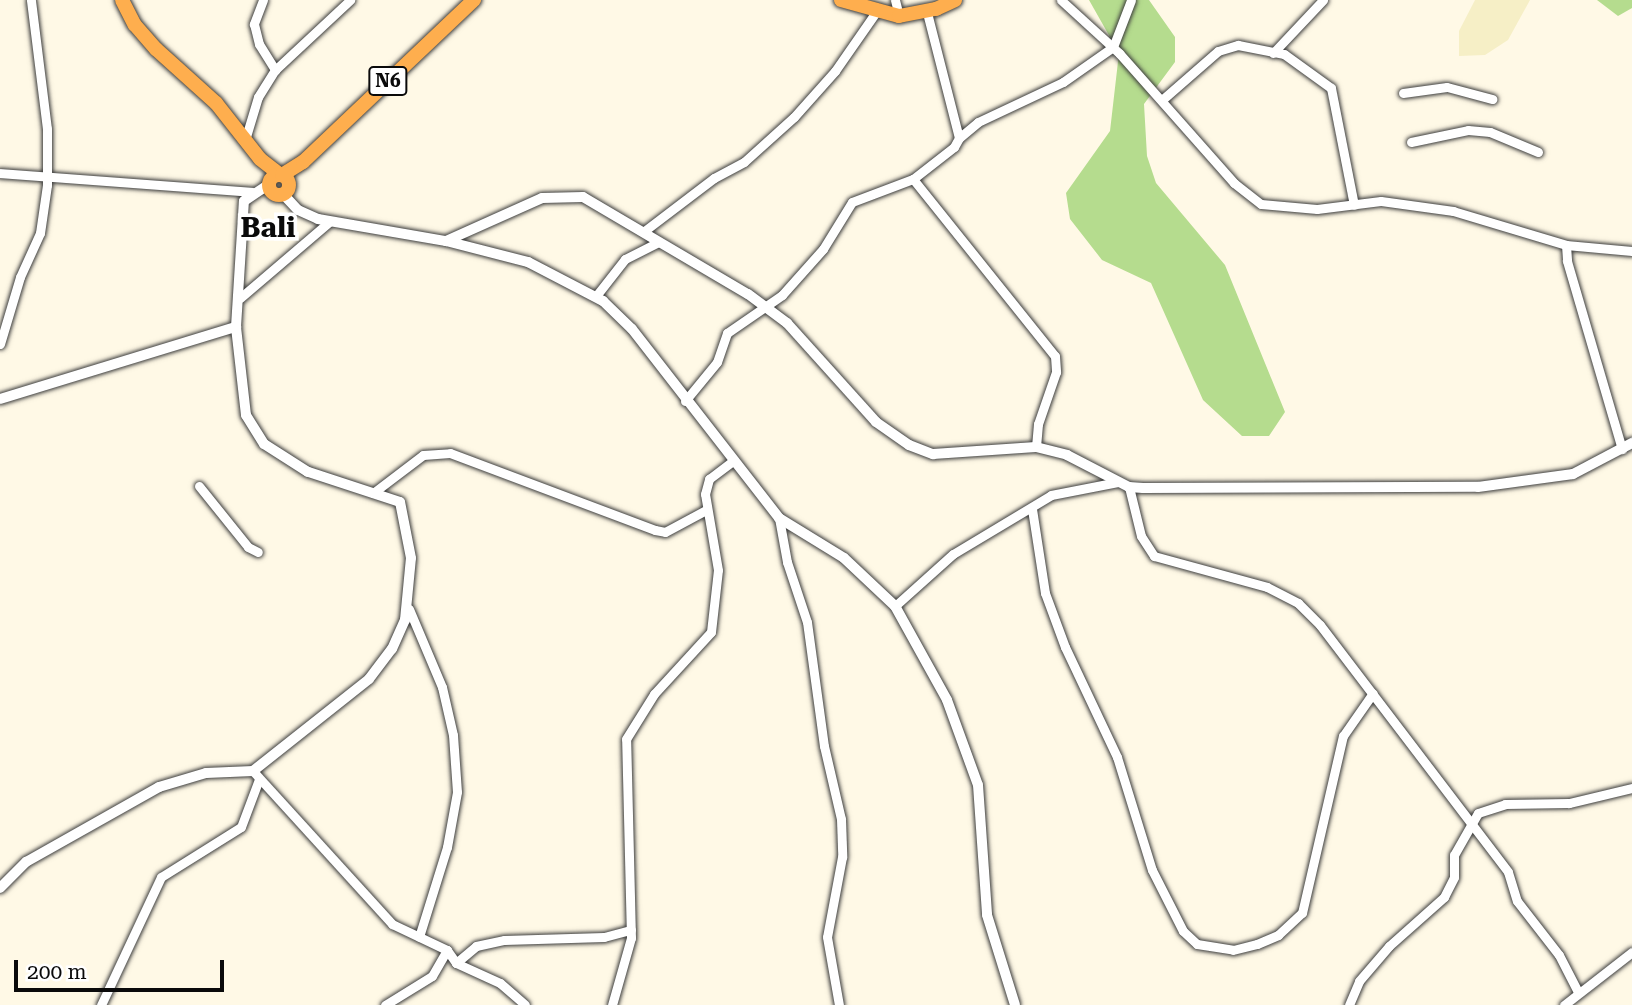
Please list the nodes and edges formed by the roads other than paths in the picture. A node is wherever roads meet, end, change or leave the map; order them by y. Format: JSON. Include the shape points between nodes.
{"nodes":[{"id":1,"x":31,"y":0,"type":"edge"},
{"id":2,"x":122,"y":0,"type":"edge"},
{"id":3,"x":263,"y":0,"type":"edge"},
{"id":4,"x":350,"y":0,"type":"edge"},
{"id":5,"x":474,"y":0,"type":"edge"},
{"id":6,"x":841,"y":0,"type":"edge"},
{"id":7,"x":895,"y":0,"type":"edge"},
{"id":8,"x":955,"y":0,"type":"edge"},
{"id":9,"x":1061,"y":0,"type":"edge"},
{"id":10,"x":1131,"y":0,"type":"edge"},
{"id":11,"x":1323,"y":0,"type":"edge"},
{"id":12,"x":876,"y":12,"type":"junction"},
{"id":13,"x":927,"y":12,"type":"junction"},
{"id":14,"x":899,"y":16,"type":"junction"},
{"id":15,"x":1113,"y":47,"type":"junction"},
{"id":16,"x":1273,"y":53,"type":"junction"},
{"id":17,"x":275,"y":70,"type":"junction"},
{"id":18,"x":1403,"y":93,"type":"dead end"},
{"id":19,"x":1163,"y":99,"type":"junction"},
{"id":20,"x":1492,"y":99,"type":"dead end"},
{"id":21,"x":958,"y":138,"type":"junction"},
{"id":22,"x":245,"y":140,"type":"junction"},
{"id":23,"x":1411,"y":142,"type":"dead end"},
{"id":24,"x":1538,"y":152,"type":"dead end"},
{"id":25,"x":0,"y":173,"type":"edge"},
{"id":26,"x":48,"y":177,"type":"junction"},
{"id":27,"x":912,"y":179,"type":"junction"},
{"id":28,"x":278,"y":182,"type":"junction"},
{"id":29,"x":252,"y":192,"type":"junction"},
{"id":30,"x":1354,"y":205,"type":"junction"},
{"id":31,"x":329,"y":222,"type":"junction"},
{"id":32,"x":643,"y":232,"type":"junction"},
{"id":33,"x":446,"y":241,"type":"junction"},
{"id":34,"x":657,"y":243,"type":"junction"},
{"id":35,"x":1566,"y":244,"type":"junction"},
{"id":36,"x":1632,"y":251,"type":"edge"},
{"id":37,"x":596,"y":296,"type":"junction"},
{"id":38,"x":240,"y":298,"type":"junction"},
{"id":39,"x":767,"y":308,"type":"junction"},
{"id":40,"x":2,"y":326,"type":"edge"},
{"id":41,"x":236,"y":327,"type":"junction"},
{"id":42,"x":0,"y":344,"type":"edge"},
{"id":43,"x":0,"y":399,"type":"edge"},
{"id":44,"x":685,"y":401,"type":"junction"},
{"id":45,"x":1627,"y":446,"type":"edge"},
{"id":46,"x":1036,"y":447,"type":"junction"},
{"id":47,"x":733,"y":461,"type":"junction"},
{"id":48,"x":1123,"y":484,"type":"junction"},
{"id":49,"x":199,"y":486,"type":"dead end"},
{"id":50,"x":373,"y":493,"type":"junction"},
{"id":51,"x":1031,"y":509,"type":"junction"},
{"id":52,"x":706,"y":510,"type":"junction"},
{"id":53,"x":779,"y":518,"type":"junction"},
{"id":54,"x":258,"y":552,"type":"dead end"},
{"id":55,"x":895,"y":606,"type":"junction"},
{"id":56,"x":409,"y":609,"type":"junction"},
{"id":57,"x":1373,"y":693,"type":"junction"},
{"id":58,"x":256,"y":775,"type":"junction"},
{"id":59,"x":1632,"y":788,"type":"edge"},
{"id":60,"x":1470,"y":822,"type":"junction"},
{"id":61,"x":0,"y":888,"type":"edge"},
{"id":62,"x":631,"y":930,"type":"junction"},
{"id":63,"x":419,"y":937,"type":"junction"},
{"id":64,"x":447,"y":950,"type":"junction"},
{"id":65,"x":1632,"y":952,"type":"edge"},
{"id":66,"x":456,"y":963,"type":"junction"},
{"id":67,"x":1578,"y":992,"type":"junction"},
{"id":68,"x":102,"y":1005,"type":"edge"},
{"id":69,"x":385,"y":1005,"type":"edge"},
{"id":70,"x":525,"y":1005,"type":"edge"},
{"id":71,"x":612,"y":1005,"type":"edge"},
{"id":72,"x":839,"y":1005,"type":"edge"},
{"id":73,"x":1015,"y":1005,"type":"edge"},
{"id":74,"x":1349,"y":1005,"type":"edge"},
{"id":75,"x":1564,"y":1005,"type":"edge"}],
"edges":[{"from":1,"to":26,"type":"street","via":[[47,129]]},
{"from":2,"to":22,"type":"highway","via":[[135,25],[216,103]]},
{"from":3,"to":17,"type":"street","via":[[254,24],[259,44]]},
{"from":4,"to":17,"type":"street"},
{"from":5,"to":28,"type":"highway","number":"N6"},
{"from":6,"to":12,"type":"highway"},
{"from":7,"to":14,"type":"street"},
{"from":8,"to":13,"type":"highway"},
{"from":9,"to":15,"type":"street"},
{"from":10,"to":15,"type":"street"},
{"from":11,"to":16,"type":"street"},
{"from":12,"to":14,"type":"highway"},
{"from":12,"to":32,"type":"street","via":[[835,71],[794,117],[744,162],[714,178]]},
{"from":13,"to":14,"type":"highway"},
{"from":13,"to":21,"type":"street"},
{"from":15,"to":19,"type":"street"},
{"from":15,"to":21,"type":"street","via":[[1063,82],[978,122]]},
{"from":16,"to":19,"type":"street","via":[[1238,45],[1218,51]]},
{"from":16,"to":30,"type":"street","via":[[1302,65],[1331,88]]},
{"from":17,"to":22,"type":"street","via":[[258,96]]},
{"from":18,"to":20,"type":"street","via":[[1447,87]]},
{"from":19,"to":30,"type":"street","via":[[1234,183],[1261,204],[1281,209]]},
{"from":21,"to":27,"type":"street"},
{"from":22,"to":28,"type":"highway"},
{"from":23,"to":24,"type":"street","via":[[1468,130],[1490,132]]},
{"from":25,"to":26,"type":"street"},
{"from":26,"to":29,"type":"street"},
{"from":26,"to":40,"type":"street","via":[[40,233]]},
{"from":27,"to":39,"type":"street","via":[[852,202],[823,248]]},
{"from":27,"to":46,"type":"street","via":[[1055,356],[1056,372],[1038,424]]},
{"from":28,"to":29,"type":"street"},
{"from":28,"to":31,"type":"street","via":[[304,214]]},
{"from":29,"to":38,"type":"street","via":[[244,201]]},
{"from":30,"to":35,"type":"street","via":[[1381,201],[1453,211]]},
{"from":31,"to":33,"type":"street"},
{"from":31,"to":38,"type":"street"},
{"from":32,"to":33,"type":"street","via":[[583,197],[561,195],[517,207]]},
{"from":32,"to":34,"type":"street"},
{"from":33,"to":37,"type":"street","via":[[528,262]]},
{"from":34,"to":37,"type":"street","via":[[625,259]]},
{"from":34,"to":39,"type":"street"},
{"from":35,"to":36,"type":"street"},
{"from":35,"to":45,"type":"street","via":[[1567,261]]},
{"from":37,"to":44,"type":"street","via":[[632,329]]},
{"from":38,"to":41,"type":"street"},
{"from":39,"to":44,"type":"street","via":[[727,333],[717,362]]},
{"from":39,"to":46,"type":"street","via":[[787,323],[867,414],[909,445],[951,455]]},
{"from":40,"to":42,"type":"street"},
{"from":41,"to":43,"type":"street"},
{"from":41,"to":50,"type":"street","via":[[246,415],[260,439],[308,472]]},
{"from":44,"to":47,"type":"street"},
{"from":45,"to":48,"type":"street","via":[[1573,474],[1478,487]]},
{"from":46,"to":48,"type":"street","via":[[1067,455]]},
{"from":47,"to":52,"type":"street","via":[[709,479]]},
{"from":47,"to":53,"type":"street"},
{"from":48,"to":51,"type":"street","via":[[1051,495]]},
{"from":48,"to":57,"type":"street","via":[[1141,536],[1154,556],[1237,576],[1298,603]]},
{"from":49,"to":54,"type":"street","via":[[248,547]]},
{"from":50,"to":52,"type":"street","via":[[423,455],[450,453],[655,530],[665,532]]},
{"from":50,"to":56,"type":"street","via":[[395,498],[403,507],[411,558]]},
{"from":51,"to":55,"type":"street","via":[[953,554]]},
{"from":51,"to":57,"type":"street","via":[[1045,593],[1057,625],[1117,757],[1152,870],[1183,931],[1197,944],[1233,950],[1257,944],[1278,934],[1302,913],[1343,736]]},
{"from":52,"to":62,"type":"street","via":[[718,570],[711,632],[654,694],[626,739]]},
{"from":53,"to":55,"type":"street","via":[[844,558]]},
{"from":53,"to":72,"type":"street","via":[[787,562],[807,622],[824,746],[841,819],[842,857],[827,937]]},
{"from":55,"to":73,"type":"street","via":[[947,700],[978,785],[987,915]]},
{"from":56,"to":58,"type":"street","via":[[392,649],[369,679]]},
{"from":56,"to":63,"type":"street","via":[[443,687],[453,735],[457,792],[447,847]]},
{"from":57,"to":60,"type":"street"},
{"from":58,"to":61,"type":"street","via":[[205,773],[159,787],[26,862]]},
{"from":58,"to":63,"type":"street","via":[[371,905],[392,924]]},
{"from":58,"to":68,"type":"street","via":[[241,827],[160,877]]},
{"from":59,"to":60,"type":"street","via":[[1569,803],[1505,804],[1478,813]]},
{"from":60,"to":67,"type":"street","via":[[1508,872],[1517,901],[1559,955]]},
{"from":60,"to":74,"type":"street","via":[[1454,855],[1454,877],[1444,897],[1389,946],[1359,981]]},
{"from":62,"to":66,"type":"street","via":[[604,937],[504,940],[476,946]]},
{"from":62,"to":71,"type":"street"},
{"from":63,"to":64,"type":"street"},
{"from":64,"to":66,"type":"street"},
{"from":64,"to":69,"type":"street","via":[[432,976]]},
{"from":65,"to":67,"type":"street"},
{"from":66,"to":70,"type":"street","via":[[500,983]]},
{"from":67,"to":75,"type":"street"}]}
